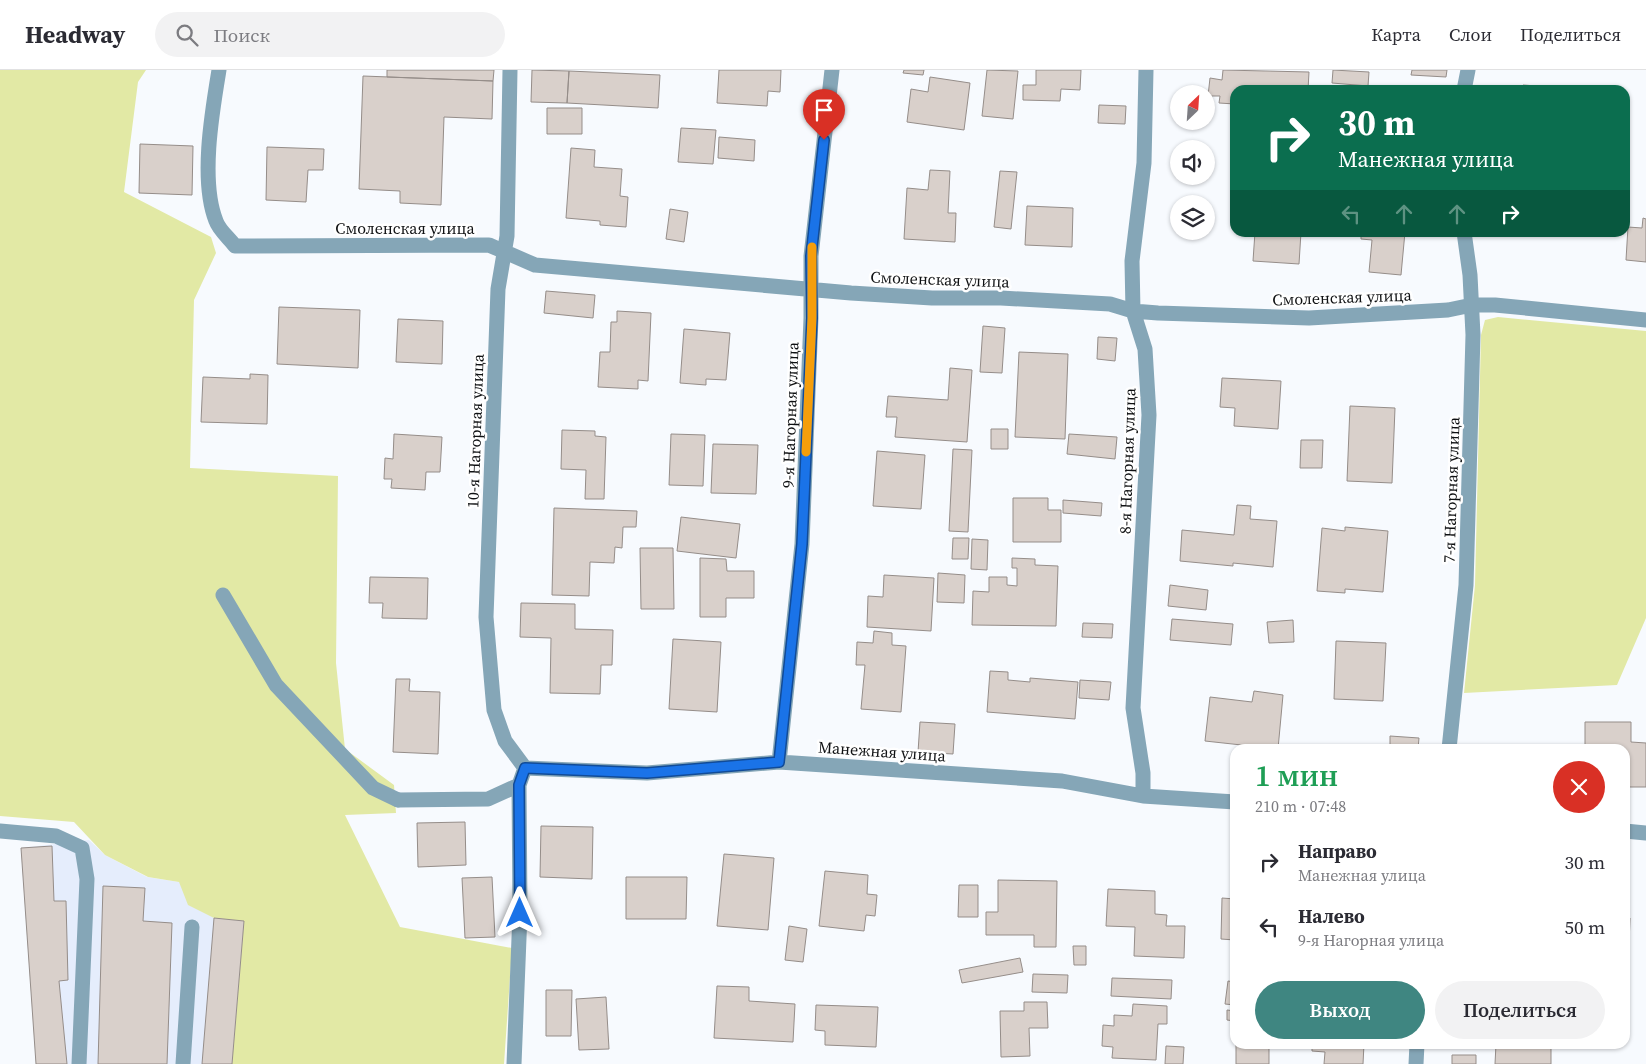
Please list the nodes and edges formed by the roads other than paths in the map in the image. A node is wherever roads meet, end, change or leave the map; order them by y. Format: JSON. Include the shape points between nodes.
{"nodes":[{"id":1,"x":219,"y":70,"type":"edge"},
{"id":2,"x":510,"y":70,"type":"edge"},
{"id":3,"x":832,"y":70,"type":"edge"},
{"id":4,"x":1146,"y":70,"type":"edge"},
{"id":5,"x":1468,"y":70,"type":"edge"},
{"id":6,"x":1465,"y":85,"type":"edge"},
{"id":7,"x":1465,"y":237,"type":"edge"},
{"id":8,"x":505,"y":253,"type":"junction"},
{"id":9,"x":811,"y":288,"type":"junction"},
{"id":10,"x":1472,"y":305,"type":"junction"},
{"id":11,"x":1133,"y":311,"type":"junction"},
{"id":12,"x":1646,"y":320,"type":"edge"},
{"id":13,"x":223,"y":595,"type":"dead end"},
{"id":14,"x":1450,"y":744,"type":"edge"},
{"id":15,"x":779,"y":762,"type":"junction"},
{"id":16,"x":525,"y":768,"type":"junction"},
{"id":17,"x":519,"y":785,"type":"junction"},
{"id":18,"x":1143,"y":796,"type":"junction"},
{"id":19,"x":1230,"y":802,"type":"edge"},
{"id":20,"x":0,"y":831,"type":"edge"},
{"id":21,"x":1630,"y":831,"type":"edge"},
{"id":22,"x":1646,"y":833,"type":"edge"},
{"id":23,"x":192,"y":926,"type":"dead end"},
{"id":24,"x":1417,"y":1049,"type":"edge"},
{"id":25,"x":79,"y":1064,"type":"edge"},
{"id":26,"x":183,"y":1064,"type":"edge"},
{"id":27,"x":514,"y":1064,"type":"edge"},
{"id":28,"x":1416,"y":1064,"type":"edge"}],
"edges":[{"from":1,"to":8,"type":"street","name":"Смоленская улица","via":[[212,113],[208,181],[216,222],[235,246],[489,245]]},
{"from":2,"to":8,"type":"street","name":"10-я Нагорная улица"},
{"from":3,"to":9,"type":"street","name":"9-я Нагорная улица","via":[[811,256]]},
{"from":4,"to":11,"type":"street","name":"8-я Нагорная улица","via":[[1144,163],[1132,261]]},
{"from":5,"to":6,"type":"street"},
{"from":7,"to":10,"type":"street","name":"7-я Нагорная улица"},
{"from":8,"to":9,"type":"street","name":"Смоленская улица","via":[[535,266]]},
{"from":8,"to":16,"type":"street","name":"10-я Нагорная улица","via":[[498,289],[486,617],[494,710],[505,741]]},
{"from":9,"to":11,"type":"street","name":"Смоленская улица","via":[[932,298],[1110,304]]},
{"from":9,"to":15,"type":"street","name":"9-я Нагорная улица","via":[[802,544]]},
{"from":10,"to":11,"type":"street","name":"Смоленская улица","via":[[1448,310],[1309,318]]},
{"from":10,"to":12,"type":"street","name":"Смоленская улица"},
{"from":10,"to":14,"type":"street","name":"7-я Нагорная улица","via":[[1466,585]]},
{"from":11,"to":18,"type":"street","name":"8-я Нагорная улица","via":[[1145,349],[1149,415],[1133,708],[1143,773]]},
{"from":13,"to":17,"type":"street","via":[[276,685],[373,788],[398,800],[488,799]]},
{"from":15,"to":16,"type":"street","name":"Манежная улица","via":[[647,773]]},
{"from":15,"to":18,"type":"street","name":"Манежная улица","via":[[1062,781]]},
{"from":16,"to":17,"type":"street"},
{"from":17,"to":27,"type":"street","via":[[520,913]]},
{"from":18,"to":19,"type":"street","name":"Манежная улица"},
{"from":20,"to":25,"type":"street","via":[[56,836],[82,848],[87,879]]},
{"from":21,"to":22,"type":"street"},
{"from":23,"to":26,"type":"street"},
{"from":24,"to":28,"type":"street"}]}
